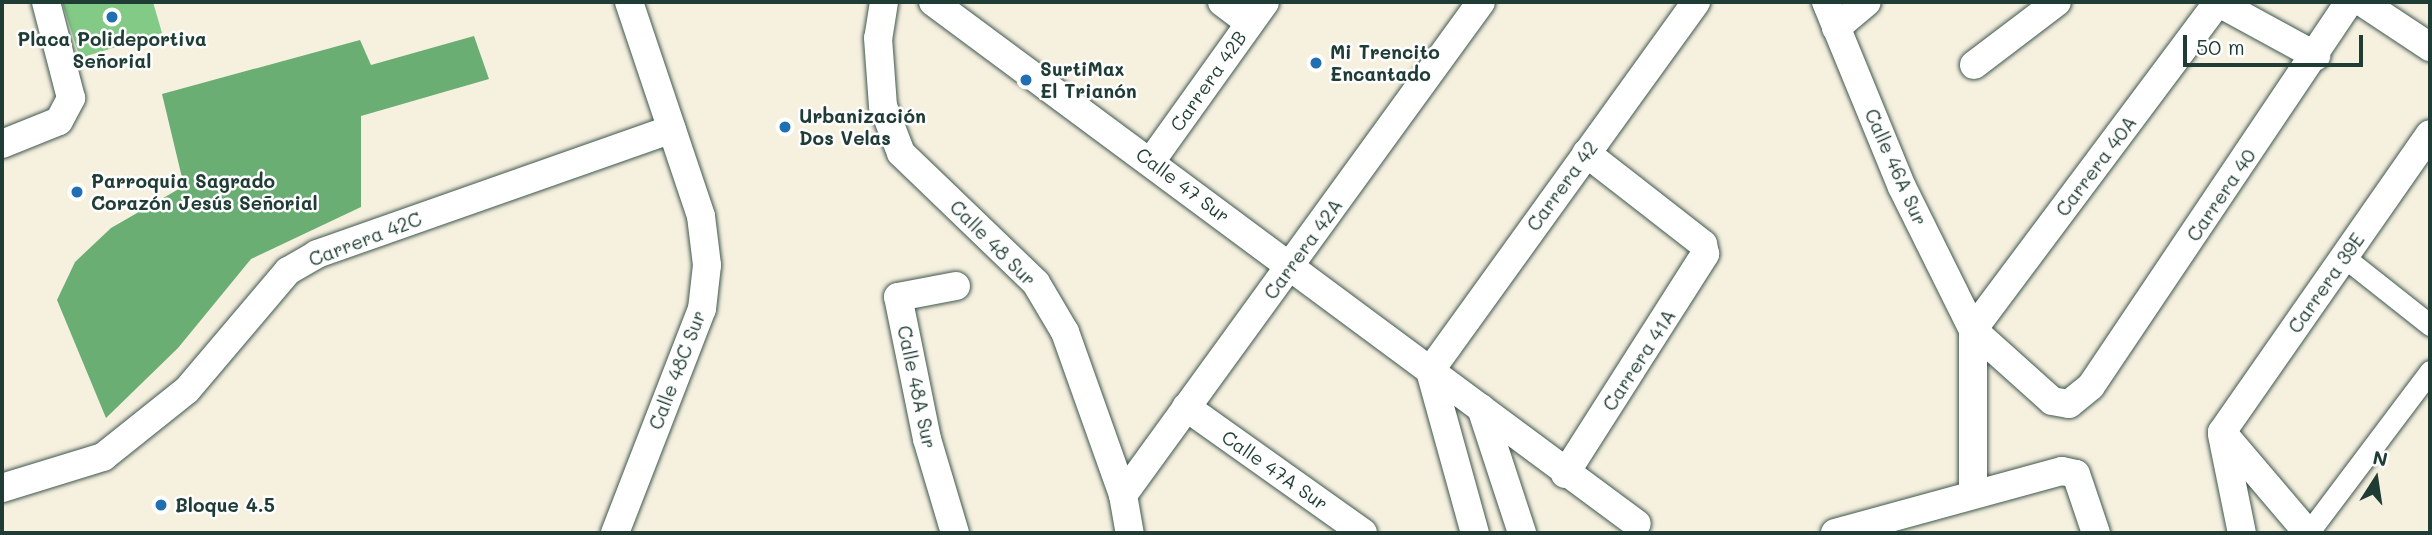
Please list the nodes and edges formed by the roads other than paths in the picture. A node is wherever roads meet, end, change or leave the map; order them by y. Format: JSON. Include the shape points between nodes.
{"nodes":[{"id":1,"x":46,"y":2,"type":"edge"},
{"id":2,"x":629,"y":2,"type":"edge"},
{"id":3,"x":884,"y":2,"type":"edge"},
{"id":4,"x":933,"y":2,"type":"edge"},
{"id":5,"x":1222,"y":2,"type":"edge"},
{"id":6,"x":1481,"y":2,"type":"edge"},
{"id":7,"x":1696,"y":2,"type":"edge"},
{"id":8,"x":1826,"y":2,"type":"edge"},
{"id":9,"x":1867,"y":2,"type":"edge"},
{"id":10,"x":2057,"y":2,"type":"edge"},
{"id":11,"x":2218,"y":2,"type":"edge"},
{"id":12,"x":2349,"y":2,"type":"edge"},
{"id":13,"x":2362,"y":2,"type":"edge"},
{"id":14,"x":1257,"y":12,"type":"edge"},
{"id":15,"x":1836,"y":27,"type":"junction"},
{"id":16,"x":2430,"y":47,"type":"edge"},
{"id":17,"x":2316,"y":56,"type":"junction"},
{"id":18,"x":1974,"y":65,"type":"dead end"},
{"id":19,"x":672,"y":130,"type":"junction"},
{"id":20,"x":2430,"y":134,"type":"edge"},
{"id":21,"x":2,"y":144,"type":"edge"},
{"id":22,"x":1586,"y":153,"type":"junction"},
{"id":23,"x":1152,"y":160,"type":"junction"},
{"id":24,"x":2344,"y":257,"type":"junction"},
{"id":25,"x":1290,"y":267,"type":"junction"},
{"id":26,"x":956,"y":286,"type":"dead end"},
{"id":27,"x":2430,"y":325,"type":"edge"},
{"id":28,"x":1973,"y":330,"type":"junction"},
{"id":29,"x":1430,"y":371,"type":"junction"},
{"id":30,"x":2430,"y":371,"type":"edge"},
{"id":31,"x":2091,"y":386,"type":"joint"},
{"id":32,"x":1186,"y":407,"type":"junction"},
{"id":33,"x":1481,"y":408,"type":"junction"},
{"id":34,"x":2222,"y":432,"type":"junction"},
{"id":35,"x":1565,"y":474,"type":"junction"},
{"id":36,"x":2,"y":488,"type":"edge"},
{"id":37,"x":1973,"y":492,"type":"junction"},
{"id":38,"x":1122,"y":495,"type":"junction"},
{"id":39,"x":1637,"y":524,"type":"dead end"},
{"id":40,"x":615,"y":533,"type":"edge"},
{"id":41,"x":955,"y":533,"type":"edge"},
{"id":42,"x":1130,"y":533,"type":"edge"},
{"id":43,"x":1363,"y":533,"type":"edge"},
{"id":44,"x":1475,"y":533,"type":"edge"},
{"id":45,"x":1522,"y":533,"type":"edge"},
{"id":46,"x":1835,"y":533,"type":"edge"},
{"id":47,"x":2096,"y":533,"type":"edge"},
{"id":48,"x":2242,"y":533,"type":"edge"},
{"id":49,"x":2308,"y":533,"type":"edge"}],
"edges":[{"from":1,"to":21,"type":"street","via":[[71,98],[59,121]]},
{"from":2,"to":19,"type":"street","name":"Calle 48C Sur"},
{"from":3,"to":38,"type":"street","name":"Calle 48 Sur","via":[[878,38],[883,106],[901,153],[1036,283],[1065,332]]},
{"from":4,"to":23,"type":"street","name":"Calle 47 Sur"},
{"from":5,"to":14,"type":"street"},
{"from":6,"to":25,"type":"street","name":"Carrera 42A"},
{"from":7,"to":22,"type":"street","name":"Carrera 42"},
{"from":8,"to":15,"type":"street","name":"Calle 46A Sur"},
{"from":9,"to":15,"type":"street"},
{"from":10,"to":18,"type":"street"},
{"from":11,"to":17,"type":"street"},
{"from":11,"to":28,"type":"street","name":"Carrera 40A"},
{"from":12,"to":17,"type":"street","name":"Carrera 40"},
{"from":13,"to":16,"type":"street"},
{"from":14,"to":23,"type":"street","name":"Carrera 42B"},
{"from":15,"to":28,"type":"street","name":"Calle 46A Sur","via":[[1902,187]]},
{"from":17,"to":31,"type":"street","name":"Carrera 40"},
{"from":19,"to":36,"type":"street","name":"Carrera 42C","via":[[317,254],[288,271],[187,390],[103,457]]},
{"from":19,"to":40,"type":"street","name":"Calle 48C Sur","via":[[701,216],[708,265],[702,309]]},
{"from":20,"to":24,"type":"street","name":"Carrera 39E"},
{"from":22,"to":29,"type":"street","name":"Carrera 42"},
{"from":22,"to":35,"type":"street","name":"Carrera 41A","via":[[1703,244],[1702,265]]},
{"from":23,"to":25,"type":"street","name":"Calle 47 Sur"},
{"from":24,"to":27,"type":"street"},
{"from":24,"to":34,"type":"street","name":"Carrera 39E"},
{"from":25,"to":29,"type":"street","name":"Calle 47 Sur"},
{"from":25,"to":32,"type":"street","name":"Carrera 42A"},
{"from":26,"to":41,"type":"street","name":"Calle 48A Sur","via":[[898,297],[927,439]]},
{"from":28,"to":31,"type":"street","name":"Calle 46A Sur","via":[[2052,401],[2069,404]]},
{"from":28,"to":37,"type":"street","name":"Calle 46A Sur"},
{"from":29,"to":33,"type":"street","name":"Calle 47 Sur"},
{"from":29,"to":44,"type":"street"},
{"from":30,"to":49,"type":"street"},
{"from":32,"to":38,"type":"street","name":"Carrera 42A"},
{"from":32,"to":43,"type":"street","name":"Calle 47A Sur"},
{"from":33,"to":35,"type":"street","name":"Calle 47 Sur"},
{"from":33,"to":45,"type":"street"},
{"from":34,"to":48,"type":"street"},
{"from":34,"to":49,"type":"street"},
{"from":35,"to":39,"type":"street","name":"Calle 47 Sur"},
{"from":37,"to":46,"type":"street"},
{"from":37,"to":47,"type":"street","via":[[2062,471],[2076,474]]},
{"from":38,"to":42,"type":"street","name":"Calle 48 Sur"}]}
